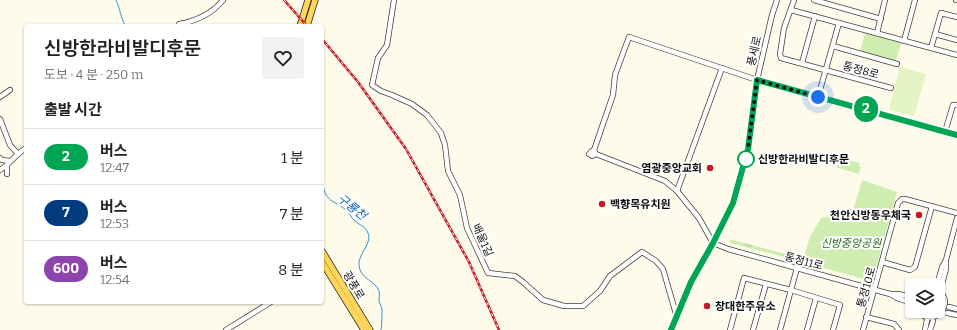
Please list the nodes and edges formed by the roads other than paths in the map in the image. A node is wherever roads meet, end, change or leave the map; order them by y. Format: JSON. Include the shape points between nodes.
{"nodes":[{"id":1,"x":223,"y":0,"type":"edge"},
{"id":2,"x":308,"y":0,"type":"edge"},
{"id":3,"x":315,"y":0,"type":"edge"},
{"id":4,"x":394,"y":0,"type":"edge"},
{"id":5,"x":777,"y":0,"type":"edge"},
{"id":6,"x":794,"y":0,"type":"edge"},
{"id":7,"x":814,"y":0,"type":"edge"},
{"id":8,"x":885,"y":0,"type":"edge"},
{"id":9,"x":915,"y":0,"type":"edge"},
{"id":10,"x":791,"y":10,"type":"junction"},
{"id":11,"x":815,"y":16,"type":"junction"},
{"id":12,"x":957,"y":17,"type":"edge"},
{"id":13,"x":881,"y":19,"type":"junction"},
{"id":14,"x":839,"y":23,"type":"junction"},
{"id":15,"x":179,"y":24,"type":"edge"},
{"id":16,"x":301,"y":24,"type":"edge"},
{"id":17,"x":308,"y":24,"type":"edge"},
{"id":18,"x":877,"y":33,"type":"junction"},
{"id":19,"x":935,"y":34,"type":"junction"},
{"id":20,"x":957,"y":40,"type":"edge"},
{"id":21,"x":904,"y":41,"type":"junction"},
{"id":22,"x":833,"y":46,"type":"junction"},
{"id":23,"x":931,"y":48,"type":"junction"},
{"id":24,"x":957,"y":55,"type":"edge"},
{"id":25,"x":802,"y":63,"type":"junction"},
{"id":26,"x":897,"y":64,"type":"dead end"},
{"id":27,"x":722,"y":68,"type":"junction"},
{"id":28,"x":826,"y":70,"type":"junction"},
{"id":29,"x":757,"y":80,"type":"junction"},
{"id":30,"x":891,"y":88,"type":"dead end"},
{"id":31,"x":10,"y":90,"type":"dead end"},
{"id":32,"x":0,"y":97,"type":"edge"},
{"id":33,"x":818,"y":97,"type":"junction"},
{"id":34,"x":957,"y":105,"type":"edge"},
{"id":35,"x":0,"y":119,"type":"edge"},
{"id":36,"x":946,"y":132,"type":"junction"},
{"id":37,"x":957,"y":135,"type":"edge"},
{"id":38,"x":24,"y":150,"type":"edge"},
{"id":39,"x":18,"y":154,"type":"junction"},
{"id":40,"x":0,"y":158,"type":"edge"},
{"id":41,"x":10,"y":161,"type":"junction"},
{"id":42,"x":7,"y":166,"type":"junction"},
{"id":43,"x":0,"y":170,"type":"edge"},
{"id":44,"x":7,"y":174,"type":"dead end"},
{"id":45,"x":677,"y":191,"type":"junction"},
{"id":46,"x":932,"y":206,"type":"junction"},
{"id":47,"x":957,"y":213,"type":"edge"},
{"id":48,"x":957,"y":218,"type":"edge"},
{"id":49,"x":713,"y":243,"type":"junction"},
{"id":50,"x":946,"y":260,"type":"junction"},
{"id":51,"x":882,"y":262,"type":"junction"},
{"id":52,"x":325,"y":266,"type":"edge"},
{"id":53,"x":797,"y":268,"type":"junction"},
{"id":54,"x":939,"y":278,"type":"edge"},
{"id":55,"x":943,"y":278,"type":"edge"},
{"id":56,"x":766,"y":284,"type":"junction"},
{"id":57,"x":874,"y":289,"type":"junction"},
{"id":58,"x":791,"y":290,"type":"junction"},
{"id":59,"x":890,"y":294,"type":"junction"},
{"id":60,"x":905,"y":296,"type":"edge"},
{"id":61,"x":945,"y":296,"type":"edge"},
{"id":62,"x":816,"y":298,"type":"junction"},
{"id":63,"x":905,"y":301,"type":"edge"},
{"id":64,"x":268,"y":304,"type":"edge"},
{"id":65,"x":949,"y":307,"type":"junction"},
{"id":66,"x":957,"y":310,"type":"edge"},
{"id":67,"x":676,"y":314,"type":"junction"},
{"id":68,"x":957,"y":315,"type":"edge"},
{"id":69,"x":945,"y":316,"type":"joint"},
{"id":70,"x":866,"y":317,"type":"junction"},
{"id":71,"x":924,"y":318,"type":"edge"},
{"id":72,"x":940,"y":318,"type":"edge"},
{"id":73,"x":927,"y":320,"type":"junction"},
{"id":74,"x":933,"y":321,"type":"junction"},
{"id":75,"x":226,"y":330,"type":"edge"},
{"id":76,"x":364,"y":330,"type":"edge"},
{"id":77,"x":370,"y":330,"type":"edge"},
{"id":78,"x":671,"y":330,"type":"edge"},
{"id":79,"x":730,"y":330,"type":"edge"},
{"id":80,"x":754,"y":330,"type":"edge"},
{"id":81,"x":780,"y":330,"type":"edge"},
{"id":82,"x":807,"y":330,"type":"edge"},
{"id":83,"x":833,"y":330,"type":"edge"},
{"id":84,"x":863,"y":330,"type":"edge"},
{"id":85,"x":899,"y":330,"type":"edge"},
{"id":86,"x":925,"y":330,"type":"edge"},
{"id":87,"x":930,"y":330,"type":"edge"}],
"edges":[{"from":1,"to":15,"type":"street","via":[[211,12]]},
{"from":2,"to":16,"type":"main road"},
{"from":3,"to":17,"type":"main road"},
{"from":4,"to":67,"type":"street","name":"배울1길","via":[[387,45],[378,58],[372,85],[381,92],[412,104],[426,115],[441,133],[448,171],[460,195],[467,228],[488,273],[515,276],[543,300],[564,306],[583,306],[600,291],[610,276],[642,252],[663,269]]},
{"from":5,"to":29,"type":"street","name":"풍세로"},
{"from":6,"to":10,"type":"street","name":"통정8로"},
{"from":7,"to":13,"type":"street"},
{"from":8,"to":13,"type":"street"},
{"from":9,"to":21,"type":"street"},
{"from":10,"to":11,"type":"street"},
{"from":10,"to":25,"type":"street","name":"통정8로","via":[[784,28],[780,54],[783,58]]},
{"from":11,"to":14,"type":"street"},
{"from":11,"to":25,"type":"street"},
{"from":12,"to":19,"type":"street","via":[[941,13]]},
{"from":13,"to":18,"type":"street"},
{"from":14,"to":18,"type":"street"},
{"from":14,"to":22,"type":"street","name":"통정8로"},
{"from":18,"to":21,"type":"street"},
{"from":19,"to":20,"type":"street"},
{"from":19,"to":23,"type":"street"},
{"from":21,"to":23,"type":"street"},
{"from":22,"to":26,"type":"street","name":"통정8로"},
{"from":22,"to":28,"type":"street","name":"통정8로"},
{"from":23,"to":24,"type":"street"},
{"from":25,"to":28,"type":"street","name":"통정8로"},
{"from":27,"to":29,"type":"street"},
{"from":27,"to":45,"type":"street"},
{"from":27,"to":45,"type":"street","via":[[629,37],[595,152],[665,181]]},
{"from":28,"to":30,"type":"street","name":"통정8로"},
{"from":28,"to":33,"type":"street","name":"통정8로"},
{"from":29,"to":33,"type":"street"},
{"from":29,"to":49,"type":"street","name":"풍세로","via":[[744,167],[733,203]]},
{"from":31,"to":32,"type":"street"},
{"from":33,"to":36,"type":"street"},
{"from":34,"to":36,"type":"street","via":[[953,106]]},
{"from":35,"to":39,"type":"street","via":[[10,145]]},
{"from":36,"to":37,"type":"street"},
{"from":38,"to":39,"type":"street"},
{"from":39,"to":41,"type":"street"},
{"from":40,"to":41,"type":"street"},
{"from":41,"to":42,"type":"street"},
{"from":42,"to":43,"type":"street"},
{"from":42,"to":44,"type":"street"},
{"from":45,"to":49,"type":"street","via":[[699,218]]},
{"from":46,"to":47,"type":"street","name":"통정10로"},
{"from":46,"to":51,"type":"street","name":"통정10로","via":[[905,199],[899,201]]},
{"from":46,"to":51,"type":"street","name":"통정10로","via":[[915,267],[910,270]]},
{"from":48,"to":50,"type":"street"},
{"from":49,"to":53,"type":"street","name":"통정11로"},
{"from":49,"to":67,"type":"street","name":"풍세로"},
{"from":50,"to":54,"type":"street"},
{"from":50,"to":55,"type":"street"},
{"from":51,"to":57,"type":"street","name":"통정10로"},
{"from":52,"to":76,"type":"main road","name":"광풍로"},
{"from":52,"to":77,"type":"main road","name":"광풍로"},
{"from":53,"to":57,"type":"street","name":"통정11로"},
{"from":53,"to":58,"type":"street"},
{"from":56,"to":58,"type":"street"},
{"from":56,"to":79,"type":"street","via":[[744,278]]},
{"from":56,"to":80,"type":"street"},
{"from":57,"to":59,"type":"street","name":"통정11로"},
{"from":57,"to":70,"type":"street","name":"통정10로"},
{"from":58,"to":62,"type":"street"},
{"from":58,"to":81,"type":"street"},
{"from":59,"to":60,"type":"street"},
{"from":59,"to":63,"type":"street"},
{"from":61,"to":65,"type":"street"},
{"from":62,"to":82,"type":"street"},
{"from":62,"to":83,"type":"street","via":[[840,305]]},
{"from":64,"to":75,"type":"street"},
{"from":65,"to":66,"type":"street"},
{"from":65,"to":69,"type":"street"},
{"from":67,"to":78,"type":"street","name":"풍세로"},
{"from":68,"to":69,"type":"street"},
{"from":70,"to":84,"type":"street","name":"통정10로"},
{"from":70,"to":85,"type":"street","name":"통정10로","via":[[894,324]]},
{"from":71,"to":73,"type":"street"},
{"from":72,"to":74,"type":"street"},
{"from":73,"to":74,"type":"street"},
{"from":73,"to":86,"type":"street"},
{"from":74,"to":87,"type":"street"}]}
